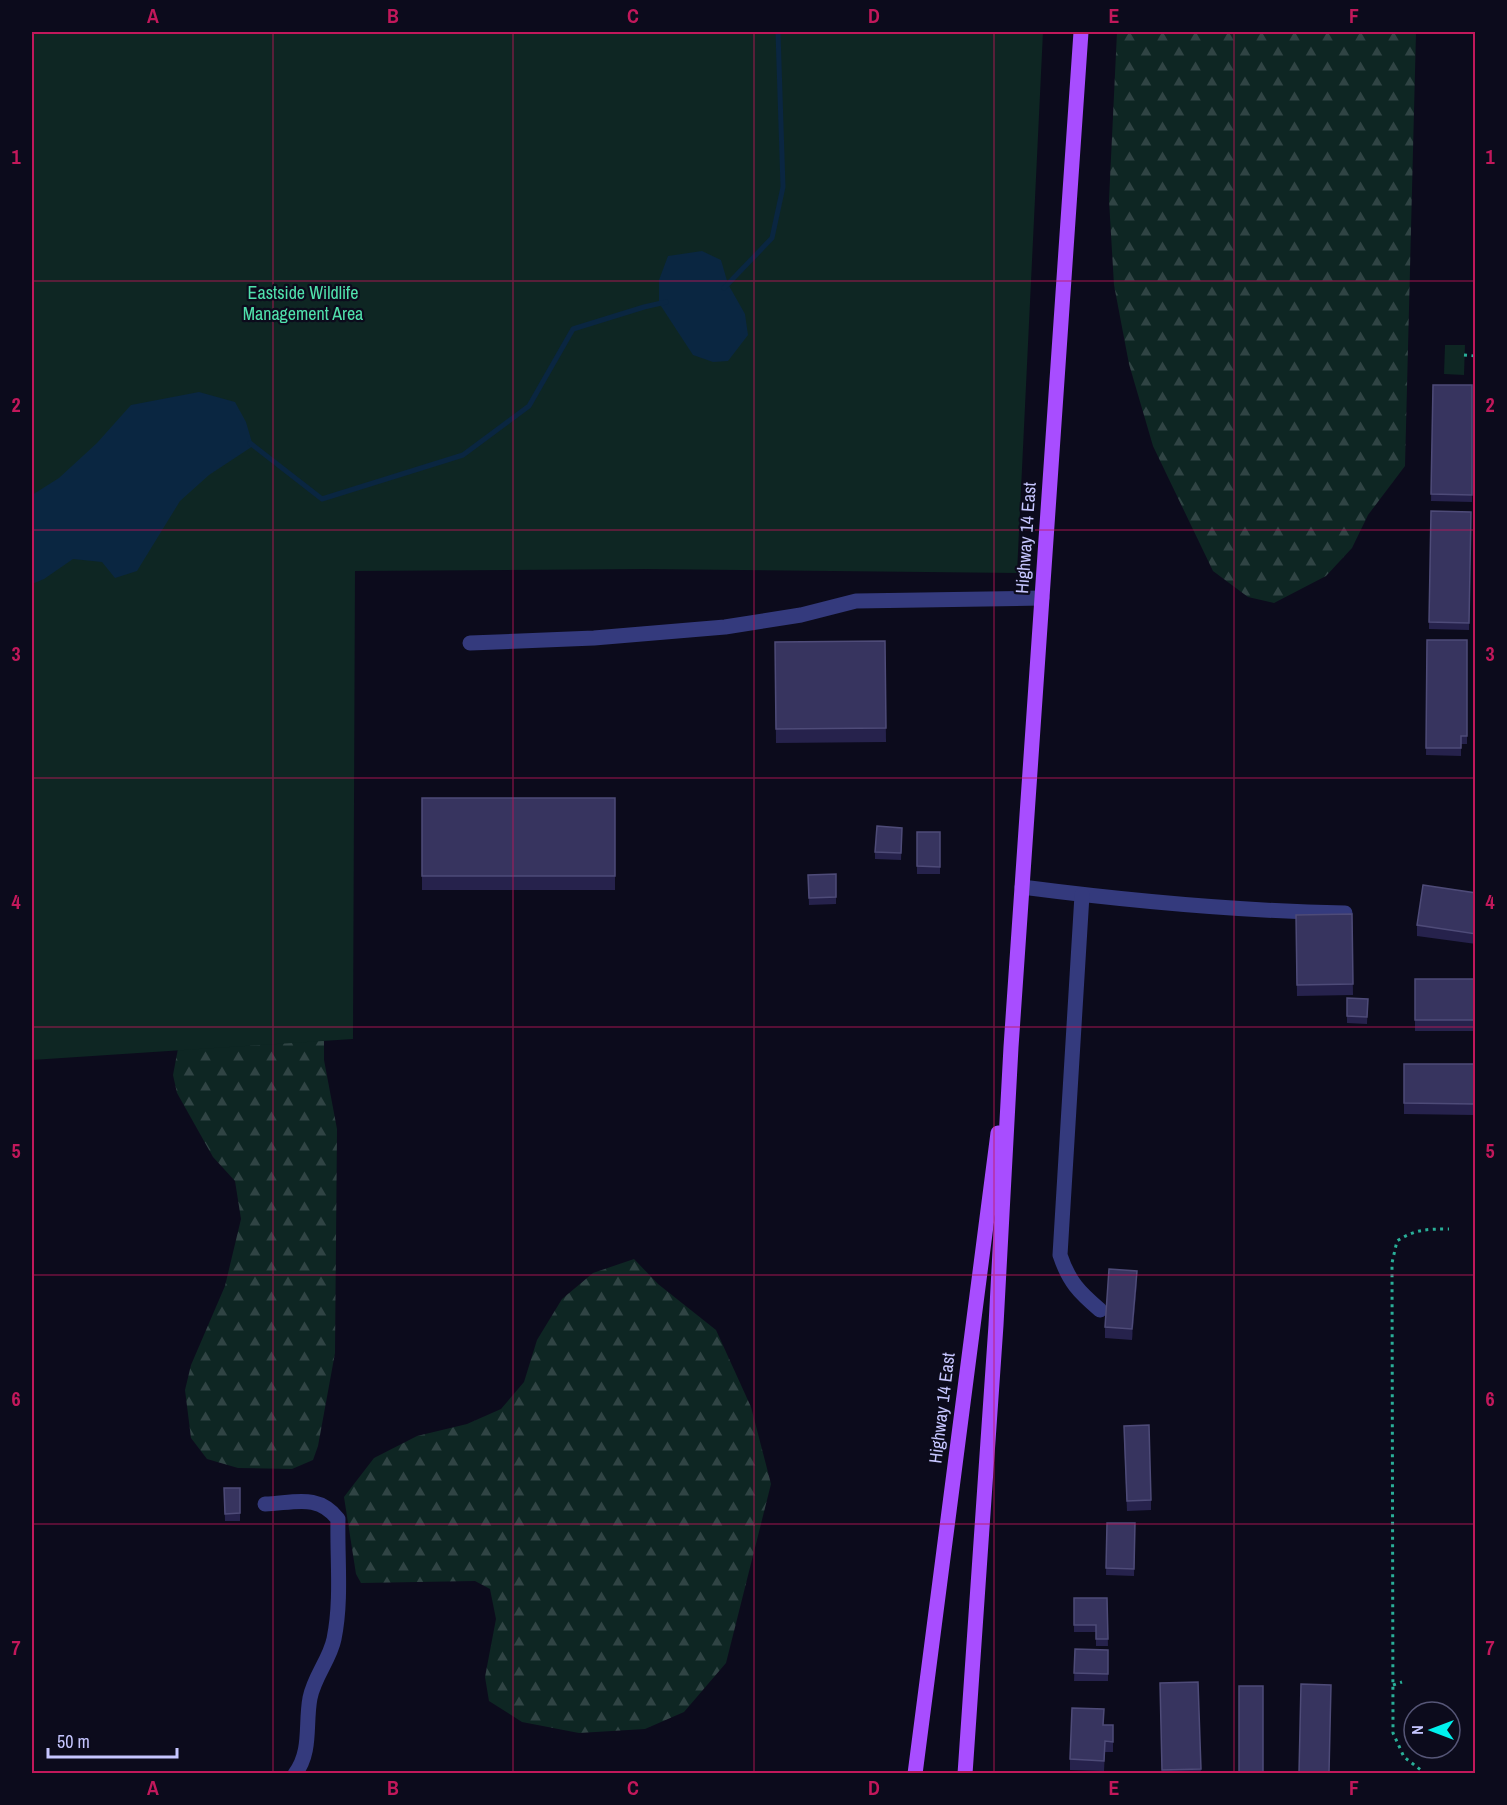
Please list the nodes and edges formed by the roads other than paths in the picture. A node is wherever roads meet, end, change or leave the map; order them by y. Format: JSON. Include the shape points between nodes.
{"nodes":[{"id":1,"x":1081,"y":32,"type":"edge"},
{"id":2,"x":1042,"y":598,"type":"junction"},
{"id":3,"x":470,"y":643,"type":"dead end"},
{"id":4,"x":1022,"y":887,"type":"junction"},
{"id":5,"x":1082,"y":895,"type":"junction"},
{"id":6,"x":1345,"y":913,"type":"edge"},
{"id":7,"x":1011,"y":1047,"type":"junction"},
{"id":8,"x":1101,"y":1310,"type":"dead end"},
{"id":9,"x":265,"y":1504,"type":"dead end"},
{"id":10,"x":295,"y":1773,"type":"edge"},
{"id":11,"x":915,"y":1773,"type":"edge"},
{"id":12,"x":965,"y":1773,"type":"edge"}],
"edges":[{"from":1,"to":2,"type":"main road","name":"Highway 14 East"},
{"from":2,"to":3,"type":"lane","via":[[856,600],[801,615],[725,627]]},
{"from":2,"to":4,"type":"main road","name":"Highway 14 East"},
{"from":4,"to":5,"type":"lane"},
{"from":4,"to":7,"type":"main road","name":"Highway 14 East"},
{"from":5,"to":6,"type":"lane","via":[[1260,911]]},
{"from":5,"to":8,"type":"lane","via":[[1060,1255],[1066,1274],[1081,1294]]},
{"from":7,"to":11,"type":"main road","name":"Highway 14 East","via":[[989,1189]]},
{"from":7,"to":12,"type":"main road","name":"Highway 14 East"},
{"from":9,"to":10,"type":"lane","via":[[316,1502],[330,1509],[338,1519],[334,1641],[310,1697],[306,1752]]}]}
